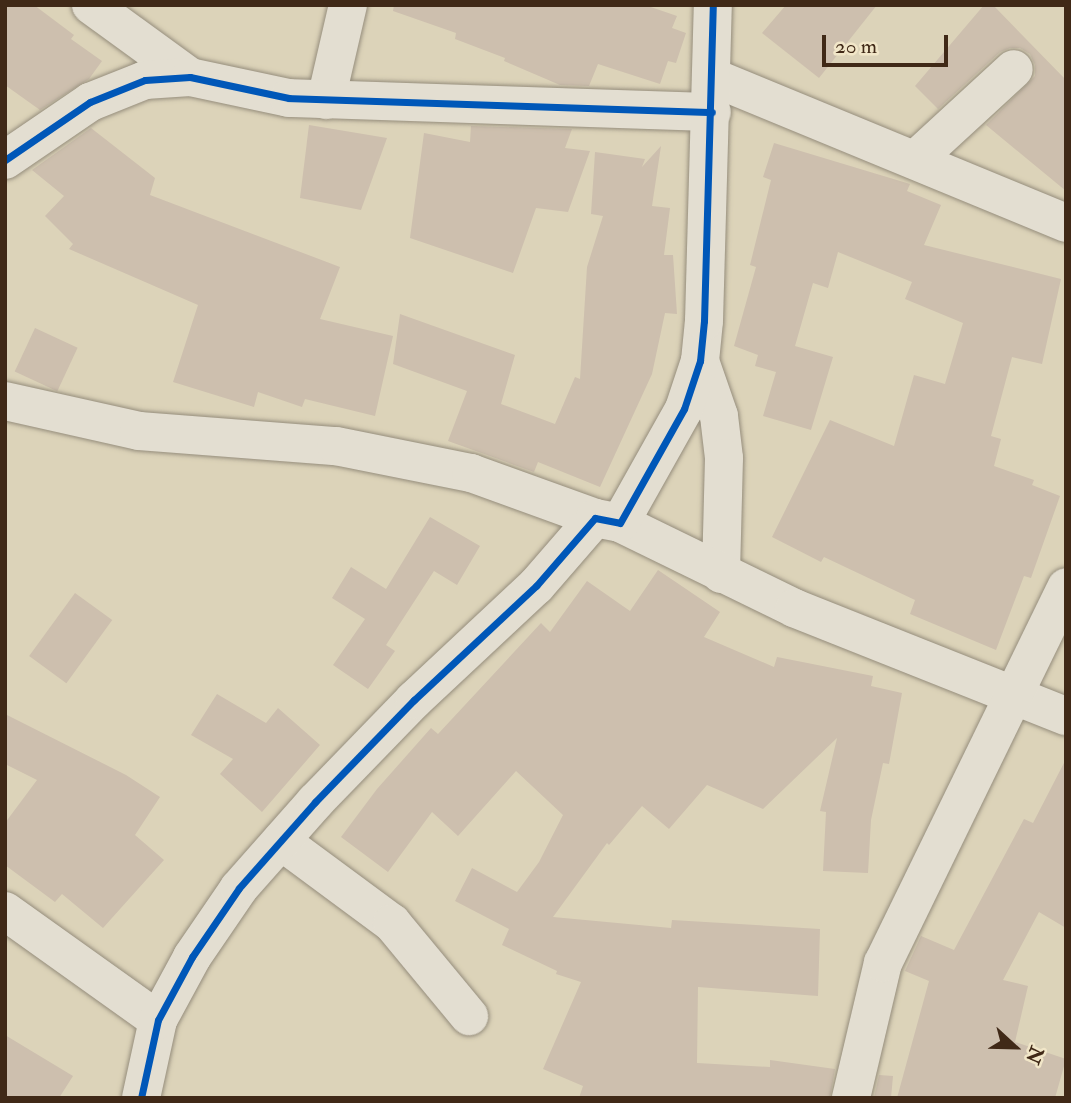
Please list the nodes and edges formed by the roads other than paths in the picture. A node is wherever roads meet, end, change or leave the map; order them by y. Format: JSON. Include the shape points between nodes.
{"nodes":[{"id":1,"x":91,"y":5,"type":"edge"},
{"id":2,"x":348,"y":5,"type":"edge"},
{"id":3,"x":713,"y":5,"type":"edge"},
{"id":4,"x":1014,"y":69,"type":"dead end"},
{"id":5,"x":190,"y":77,"type":"junction"},
{"id":6,"x":712,"y":95,"type":"junction"},
{"id":7,"x":326,"y":100,"type":"junction"},
{"id":8,"x":5,"y":160,"type":"edge"},
{"id":9,"x":915,"y":160,"type":"junction"},
{"id":10,"x":1066,"y":223,"type":"edge"},
{"id":11,"x":700,"y":361,"type":"junction"},
{"id":12,"x":5,"y":401,"type":"edge"},
{"id":13,"x":608,"y":520,"type":"junction"},
{"id":14,"x":720,"y":574,"type":"junction"},
{"id":15,"x":1066,"y":587,"type":"edge"},
{"id":16,"x":1014,"y":693,"type":"junction"},
{"id":17,"x":1066,"y":716,"type":"edge"},
{"id":18,"x":281,"y":841,"type":"junction"},
{"id":19,"x":5,"y":911,"type":"edge"},
{"id":20,"x":469,"y":1016,"type":"dead end"},
{"id":21,"x":158,"y":1020,"type":"junction"},
{"id":22,"x":141,"y":1098,"type":"edge"},
{"id":23,"x":851,"y":1098,"type":"edge"}],
"edges":[{"from":1,"to":5,"type":"street"},
{"from":2,"to":7,"type":"street"},
{"from":3,"to":6,"type":"street"},
{"from":4,"to":9,"type":"street"},
{"from":5,"to":7,"type":"street","via":[[289,98]]},
{"from":5,"to":8,"type":"street","via":[[145,80],[90,102]]},
{"from":6,"to":7,"type":"street"},
{"from":6,"to":9,"type":"street"},
{"from":6,"to":11,"type":"street"},
{"from":9,"to":10,"type":"street"},
{"from":11,"to":13,"type":"street","via":[[684,409]]},
{"from":11,"to":14,"type":"street","via":[[719,416],[724,457]]},
{"from":12,"to":13,"type":"street","via":[[139,432],[336,446],[471,473]]},
{"from":13,"to":14,"type":"street"},
{"from":13,"to":18,"type":"street","via":[[414,700]]},
{"from":14,"to":16,"type":"street","via":[[794,608]]},
{"from":15,"to":16,"type":"street"},
{"from":16,"to":17,"type":"street"},
{"from":16,"to":23,"type":"street","via":[[883,963]]},
{"from":18,"to":20,"type":"street","via":[[392,923]]},
{"from":18,"to":21,"type":"street","via":[[239,888]]},
{"from":19,"to":21,"type":"street"},
{"from":21,"to":22,"type":"street"}]}
